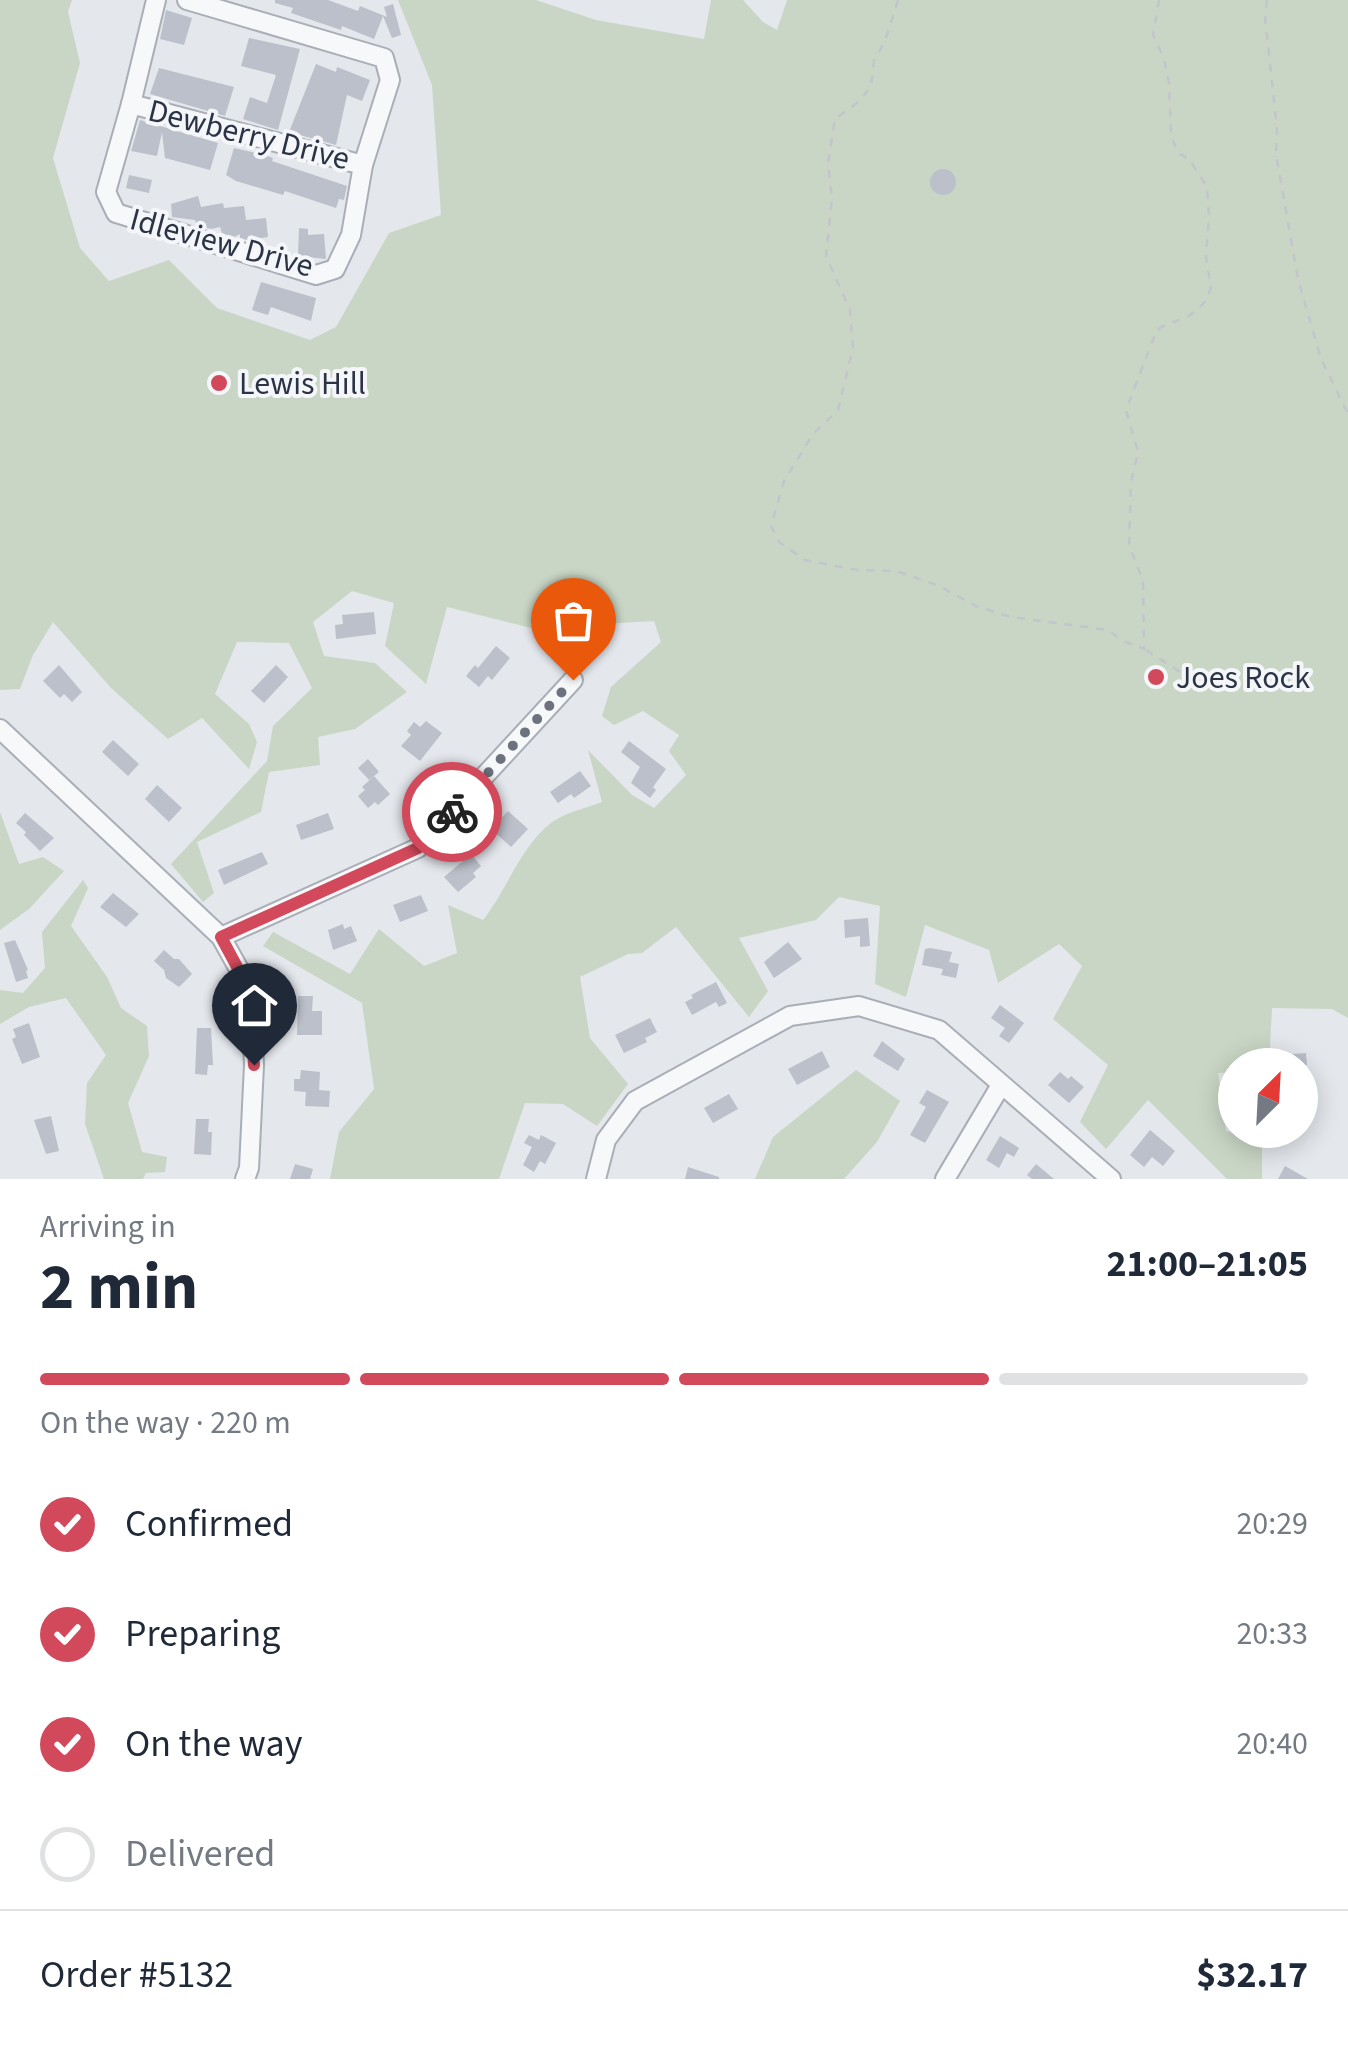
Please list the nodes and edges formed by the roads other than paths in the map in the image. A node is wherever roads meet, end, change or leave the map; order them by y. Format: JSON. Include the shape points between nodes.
{"nodes":[{"id":1,"x":156,"y":0,"type":"edge"},
{"id":2,"x":187,"y":0,"type":"edge"},
{"id":3,"x":132,"y":104,"type":"junction"},
{"id":4,"x":363,"y":165,"type":"junction"},
{"id":5,"x":573,"y":680,"type":"dead end"},
{"id":6,"x":0,"y":729,"type":"edge"},
{"id":7,"x":221,"y":937,"type":"junction"},
{"id":8,"x":1001,"y":1085,"type":"junction"},
{"id":9,"x":245,"y":1179,"type":"edge"},
{"id":10,"x":596,"y":1179,"type":"edge"},
{"id":11,"x":945,"y":1179,"type":"edge"},
{"id":12,"x":1112,"y":1179,"type":"edge"}],
"edges":[{"from":1,"to":3,"type":"street","name":"Dewberry Drive"},
{"from":2,"to":4,"type":"street","name":"Dewberry Drive","via":[[384,58],[390,80]]},
{"from":3,"to":4,"type":"street","name":"Dewberry Drive"},
{"from":3,"to":4,"type":"street","name":"Idleview Drive","via":[[106,192],[116,213],[316,275],[335,269],[352,236]]},
{"from":5,"to":7,"type":"street","via":[[418,848]]},
{"from":6,"to":7,"type":"street"},
{"from":7,"to":9,"type":"street","via":[[250,991],[254,1065]]},
{"from":8,"to":10,"type":"street","via":[[938,1030],[859,1006],[790,1016],[634,1101],[606,1140]]},
{"from":8,"to":11,"type":"street"},
{"from":8,"to":12,"type":"street"}]}
